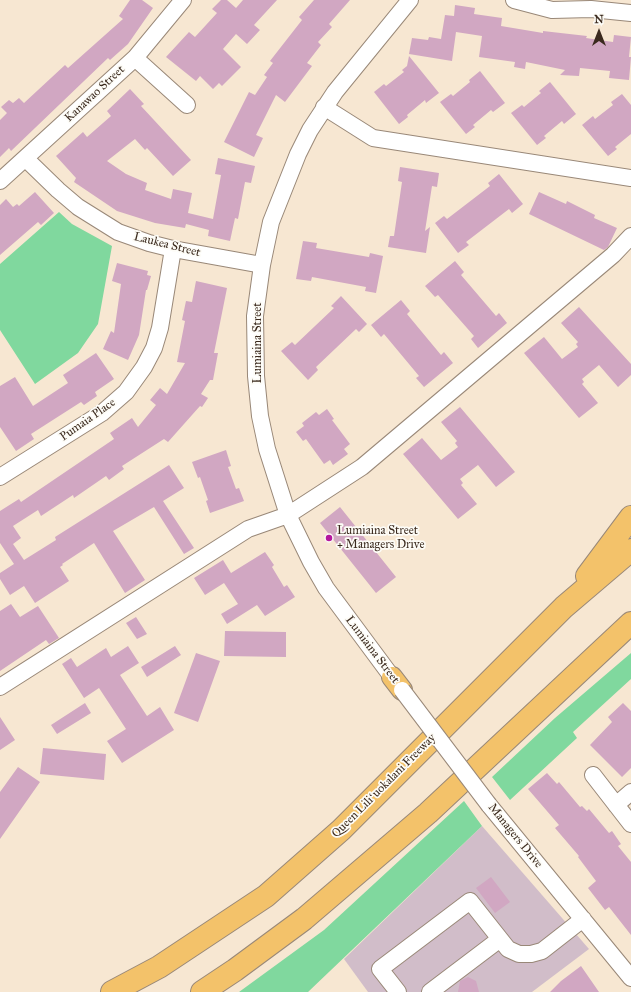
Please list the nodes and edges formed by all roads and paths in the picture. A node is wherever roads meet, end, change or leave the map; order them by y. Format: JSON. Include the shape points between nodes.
{"nodes":[{"id":1,"x":183,"y":0,"type":"edge"},
{"id":2,"x":410,"y":0,"type":"edge"},
{"id":3,"x":514,"y":0,"type":"edge"},
{"id":4,"x":631,"y":13,"type":"edge"},
{"id":5,"x":135,"y":58,"type":"junction"},
{"id":6,"x":187,"y":105,"type":"dead end"},
{"id":7,"x":324,"y":108,"type":"junction"},
{"id":8,"x":26,"y":159,"type":"junction"},
{"id":9,"x":631,"y":178,"type":"edge"},
{"id":10,"x":0,"y":181,"type":"edge"},
{"id":11,"x":631,"y":236,"type":"edge"},
{"id":12,"x":173,"y":249,"type":"junction"},
{"id":13,"x":262,"y":265,"type":"junction"},
{"id":14,"x":1,"y":475,"type":"edge"},
{"id":15,"x":288,"y":515,"type":"junction"},
{"id":16,"x":631,"y":518,"type":"edge"},
{"id":17,"x":631,"y":550,"type":"edge"},
{"id":18,"x":564,"y":607,"type":"junction"},
{"id":19,"x":631,"y":624,"type":"edge"},
{"id":20,"x":397,"y":684,"type":"joint"},
{"id":21,"x":0,"y":687,"type":"edge"},
{"id":22,"x":593,"y":775,"type":"dead end"},
{"id":23,"x":631,"y":792,"type":"edge"},
{"id":24,"x":616,"y":805,"type":"junction"},
{"id":25,"x":631,"y":824,"type":"edge"},
{"id":26,"x":583,"y":919,"type":"junction"},
{"id":27,"x":500,"y":939,"type":"junction"},
{"id":28,"x":631,"y":978,"type":"edge"},
{"id":29,"x":112,"y":992,"type":"edge"},
{"id":30,"x":202,"y":992,"type":"edge"},
{"id":31,"x":398,"y":992,"type":"edge"},
{"id":32,"x":430,"y":992,"type":"edge"}],
"edges":[{"from":1,"to":5,"type":"street","name":"Kanawao Street"},
{"from":2,"to":7,"type":"street","name":"Lumiaina Street","via":[[346,77]]},
{"from":3,"to":4,"type":"street","via":[[552,10],[591,9]]},
{"from":5,"to":6,"type":"street"},
{"from":5,"to":8,"type":"street","name":"Kanawao Street"},
{"from":7,"to":9,"type":"street","via":[[373,138]]},
{"from":7,"to":13,"type":"street","name":"Lumiaina Street","via":[[298,154],[283,189],[271,222]]},
{"from":8,"to":10,"type":"street","name":"Kanawao Street"},
{"from":8,"to":12,"type":"street","name":"Laukea Street","via":[[58,190],[97,221],[118,232]]},
{"from":11,"to":15,"type":"street","via":[[613,255],[362,467]]},
{"from":12,"to":13,"type":"street","name":"Laukea Street"},
{"from":12,"to":14,"type":"street","name":"Pumaia Place","via":[[160,328],[154,348],[126,392],[102,413]]},
{"from":13,"to":15,"type":"street","name":"Lumiaina Street","via":[[256,316],[256,376],[260,416],[267,449]]},
{"from":15,"to":20,"type":"street","name":"Lumiaina Street","via":[[311,562],[350,621]]},
{"from":15,"to":21,"type":"street","via":[[248,529]]},
{"from":16,"to":18,"type":"highway"},
{"from":17,"to":18,"type":"highway","name":"Queen Liliʻuokalani Freeway"},
{"from":18,"to":29,"type":"highway","name":"Queen Liliʻuokalani Freeway","via":[[341,830],[266,896],[159,967]]},
{"from":19,"to":30,"type":"highway","via":[[428,813],[304,919]]},
{"from":20,"to":26,"type":"street","name":"Managers Drive","bridge":true,"via":[[489,805]]},
{"from":22,"to":24,"type":"street"},
{"from":23,"to":24,"type":"street"},
{"from":24,"to":25,"type":"street"},
{"from":26,"to":27,"type":"street","via":[[542,950],[531,954],[520,954],[508,949]]},
{"from":26,"to":28,"type":"street","name":"Managers Drive"},
{"from":27,"to":31,"type":"street","via":[[470,901],[380,970]]},
{"from":27,"to":32,"type":"street"}]}
